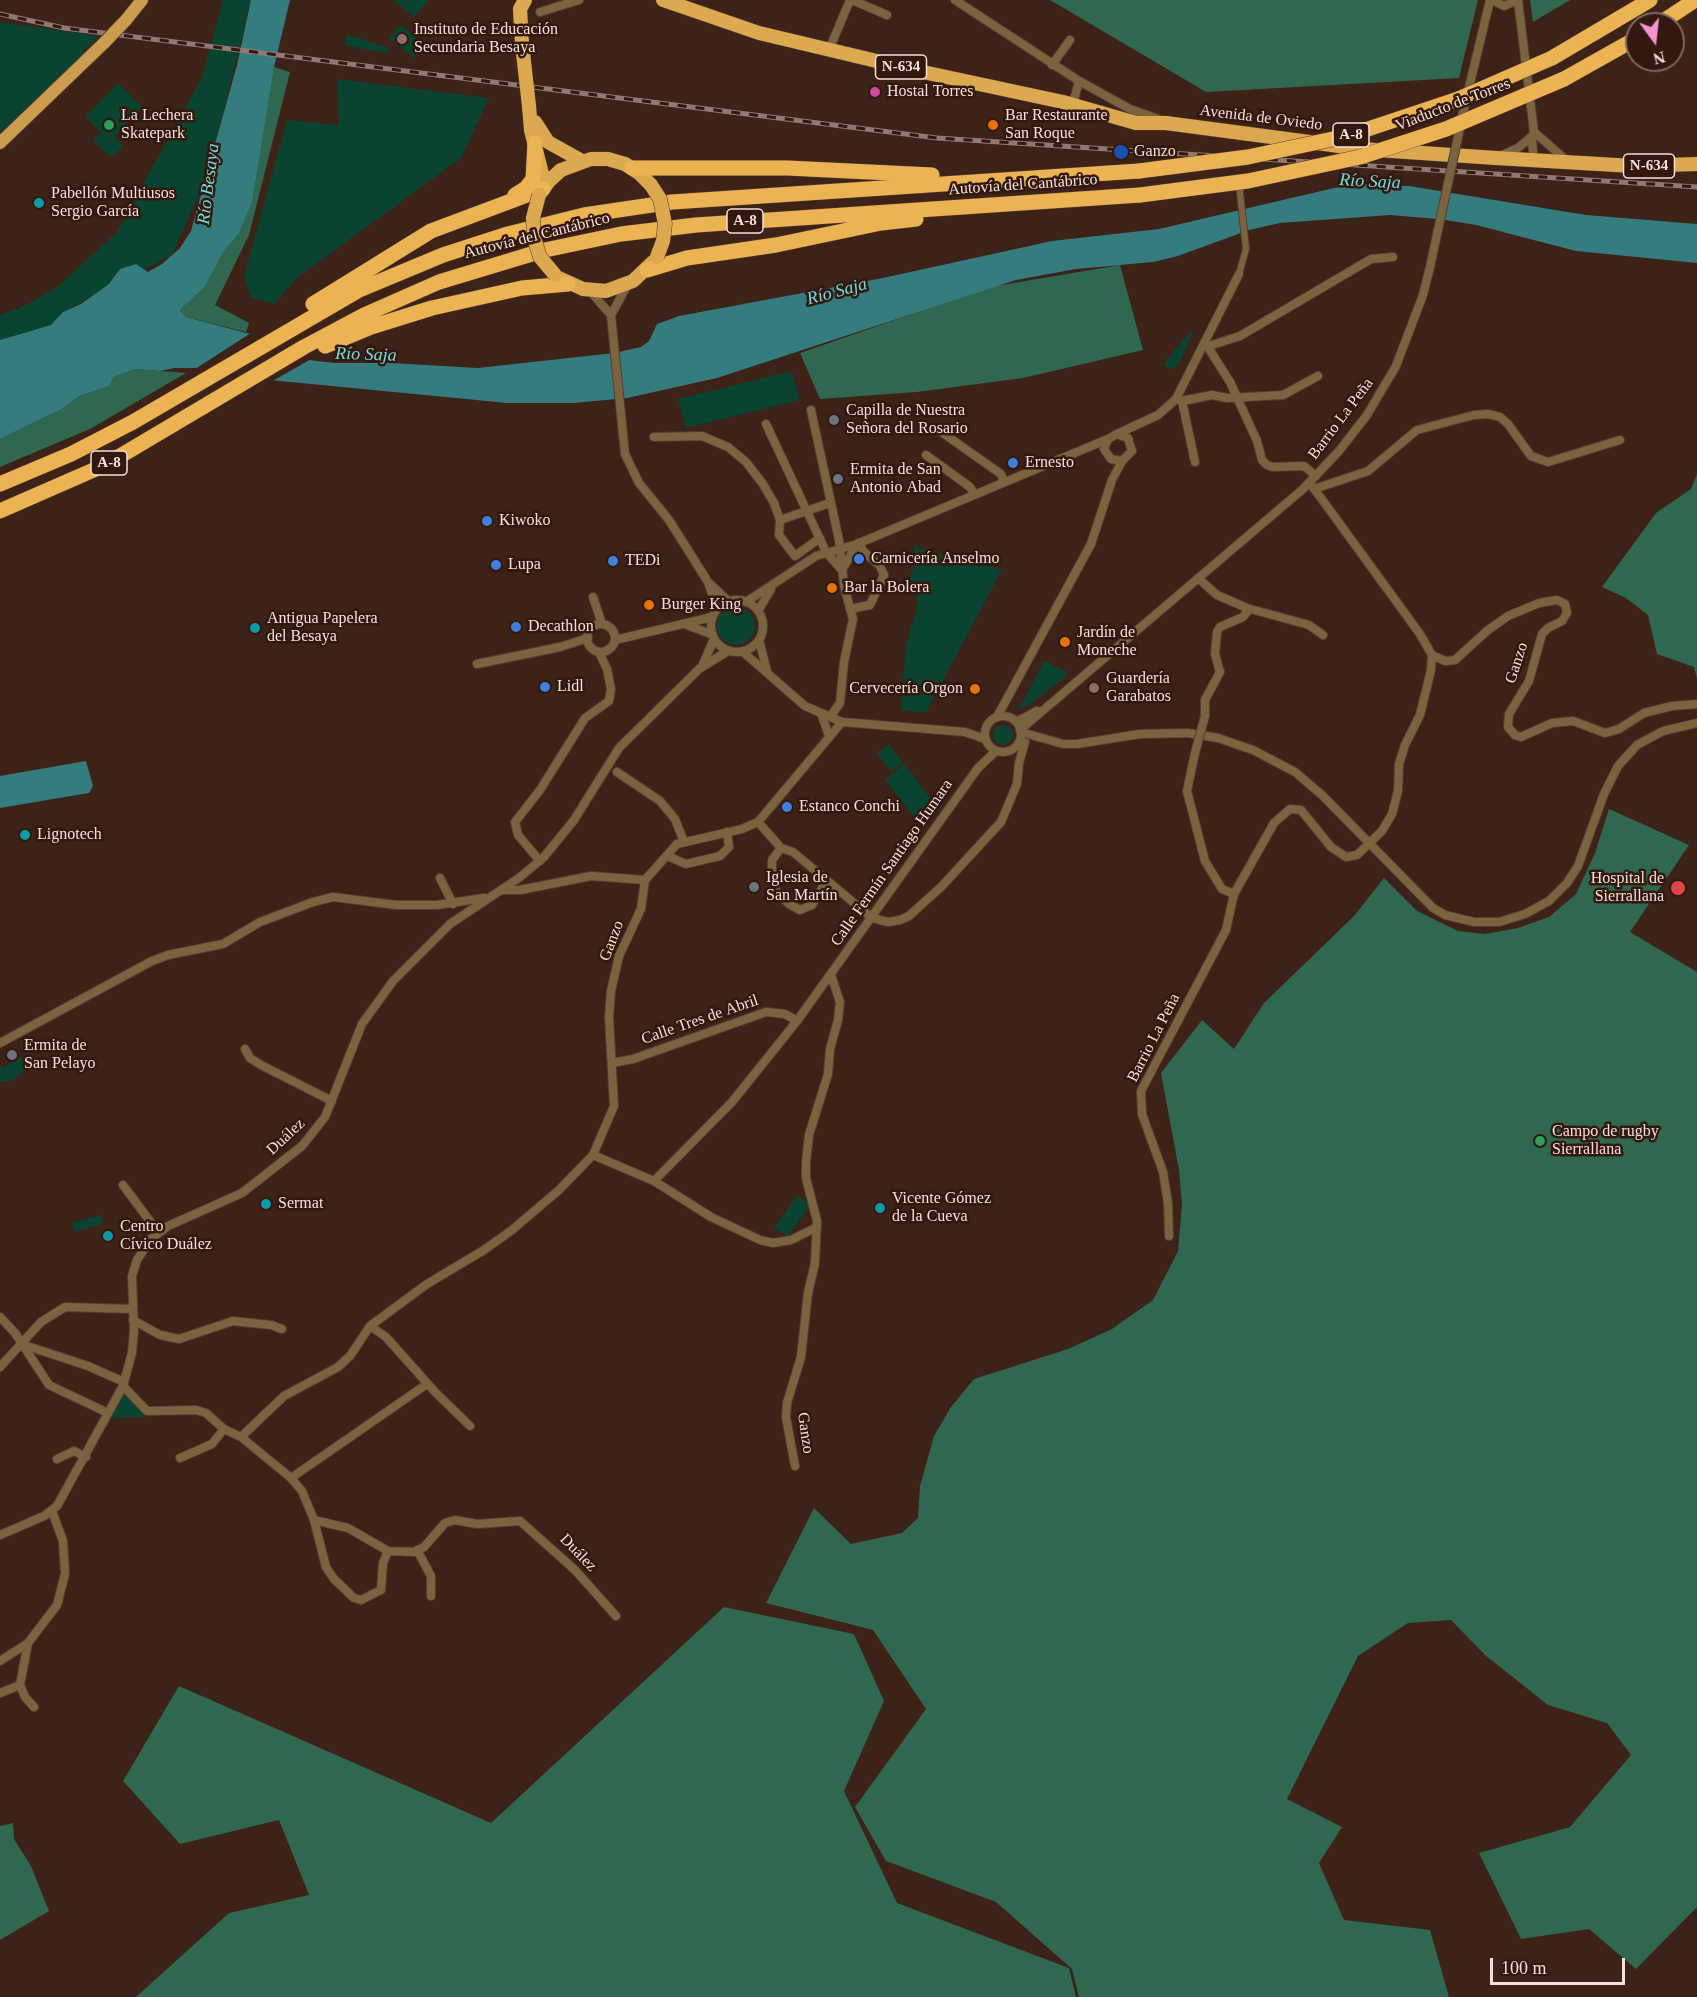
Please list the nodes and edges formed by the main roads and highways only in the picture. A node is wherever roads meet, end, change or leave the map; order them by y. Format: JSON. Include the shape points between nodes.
{"nodes":[{"id":1,"x":142,"y":0,"type":"edge"},
{"id":2,"x":663,"y":0,"type":"edge"},
{"id":3,"x":1650,"y":0,"type":"edge"},
{"id":4,"x":1695,"y":0,"type":"edge"},
{"id":5,"x":519,"y":3,"type":"edge"},
{"id":6,"x":1677,"y":12,"type":"edge"},
{"id":7,"x":1625,"y":45,"type":"edge"},
{"id":8,"x":529,"y":106,"type":"junction"},
{"id":9,"x":0,"y":143,"type":"edge"},
{"id":10,"x":535,"y":143,"type":"junction"},
{"id":11,"x":582,"y":161,"type":"junction"},
{"id":12,"x":1697,"y":164,"type":"edge"},
{"id":13,"x":632,"y":168,"type":"junction"},
{"id":14,"x":1136,"y":171,"type":"junction"},
{"id":15,"x":543,"y":190,"type":"junction"},
{"id":16,"x":1140,"y":195,"type":"junction"},
{"id":17,"x":431,"y":231,"type":"junction"},
{"id":18,"x":647,"y":270,"type":"junction"},
{"id":19,"x":568,"y":284,"type":"junction"},
{"id":20,"x":322,"y":304,"type":"junction"},
{"id":21,"x":367,"y":321,"type":"junction"},
{"id":22,"x":0,"y":484,"type":"edge"},
{"id":23,"x":0,"y":511,"type":"edge"}],
"edges":[{"from":1,"to":9,"type":"main road","bridge":true,"via":[[104,43]]},
{"from":2,"to":12,"type":"highway","name":"Avenida de Oviedo","number":"N-634","via":[[754,31],[1072,104],[1136,123],[1166,123],[1362,148],[1572,164]]},
{"from":3,"to":14,"type":"highway","name":"Viaducto de Torres","number":"A-8","bridge":true,"via":[[1552,58],[1447,103],[1347,136],[1248,157]]},
{"from":4,"to":6,"type":"highway"},
{"from":5,"to":8,"type":"highway","bridge":true},
{"from":7,"to":16,"type":"highway","name":"Viaducto de Torres","number":"A-8","bridge":true,"via":[[1564,79],[1446,129],[1360,157],[1248,181]]},
{"from":8,"to":10,"type":"highway"},
{"from":8,"to":11,"type":"highway","via":[[538,130],[548,142]]},
{"from":10,"to":15,"type":"highway"},
{"from":10,"to":17,"type":"highway","via":[[534,176],[524,190]]},
{"from":11,"to":13,"type":"highway","via":[[608,159]]},
{"from":11,"to":15,"type":"highway","via":[[561,170]]},
{"from":13,"to":14,"type":"highway","via":[[787,168],[931,175]]},
{"from":13,"to":18,"type":"highway","bridge":true,"via":[[660,199],[665,224],[657,256]]},
{"from":14,"to":20,"type":"highway","name":"Autovía del Cantábrico","number":"A-8","via":[[724,198],[614,210],[554,222],[464,248]]},
{"from":15,"to":17,"type":"highway"},
{"from":15,"to":19,"type":"highway","bridge":true,"via":[[533,214],[534,238],[540,257]]},
{"from":16,"to":18,"type":"highway","via":[[881,224],[776,246],[687,258]]},
{"from":16,"to":21,"type":"highway","name":"Autovía del Cantábrico","number":"A-8","via":[[794,217],[621,234],[545,250],[466,273]]},
{"from":17,"to":20,"type":"highway"},
{"from":18,"to":19,"type":"highway","via":[[628,284],[606,291]]},
{"from":19,"to":21,"type":"highway","via":[[537,286]]},
{"from":20,"to":22,"type":"highway","name":"Autovía del Cantábrico","number":"A-8","via":[[116,432]]},
{"from":21,"to":23,"type":"highway","name":"Autovía del Cantábrico","number":"A-8","via":[[304,347],[97,470]]}]}
